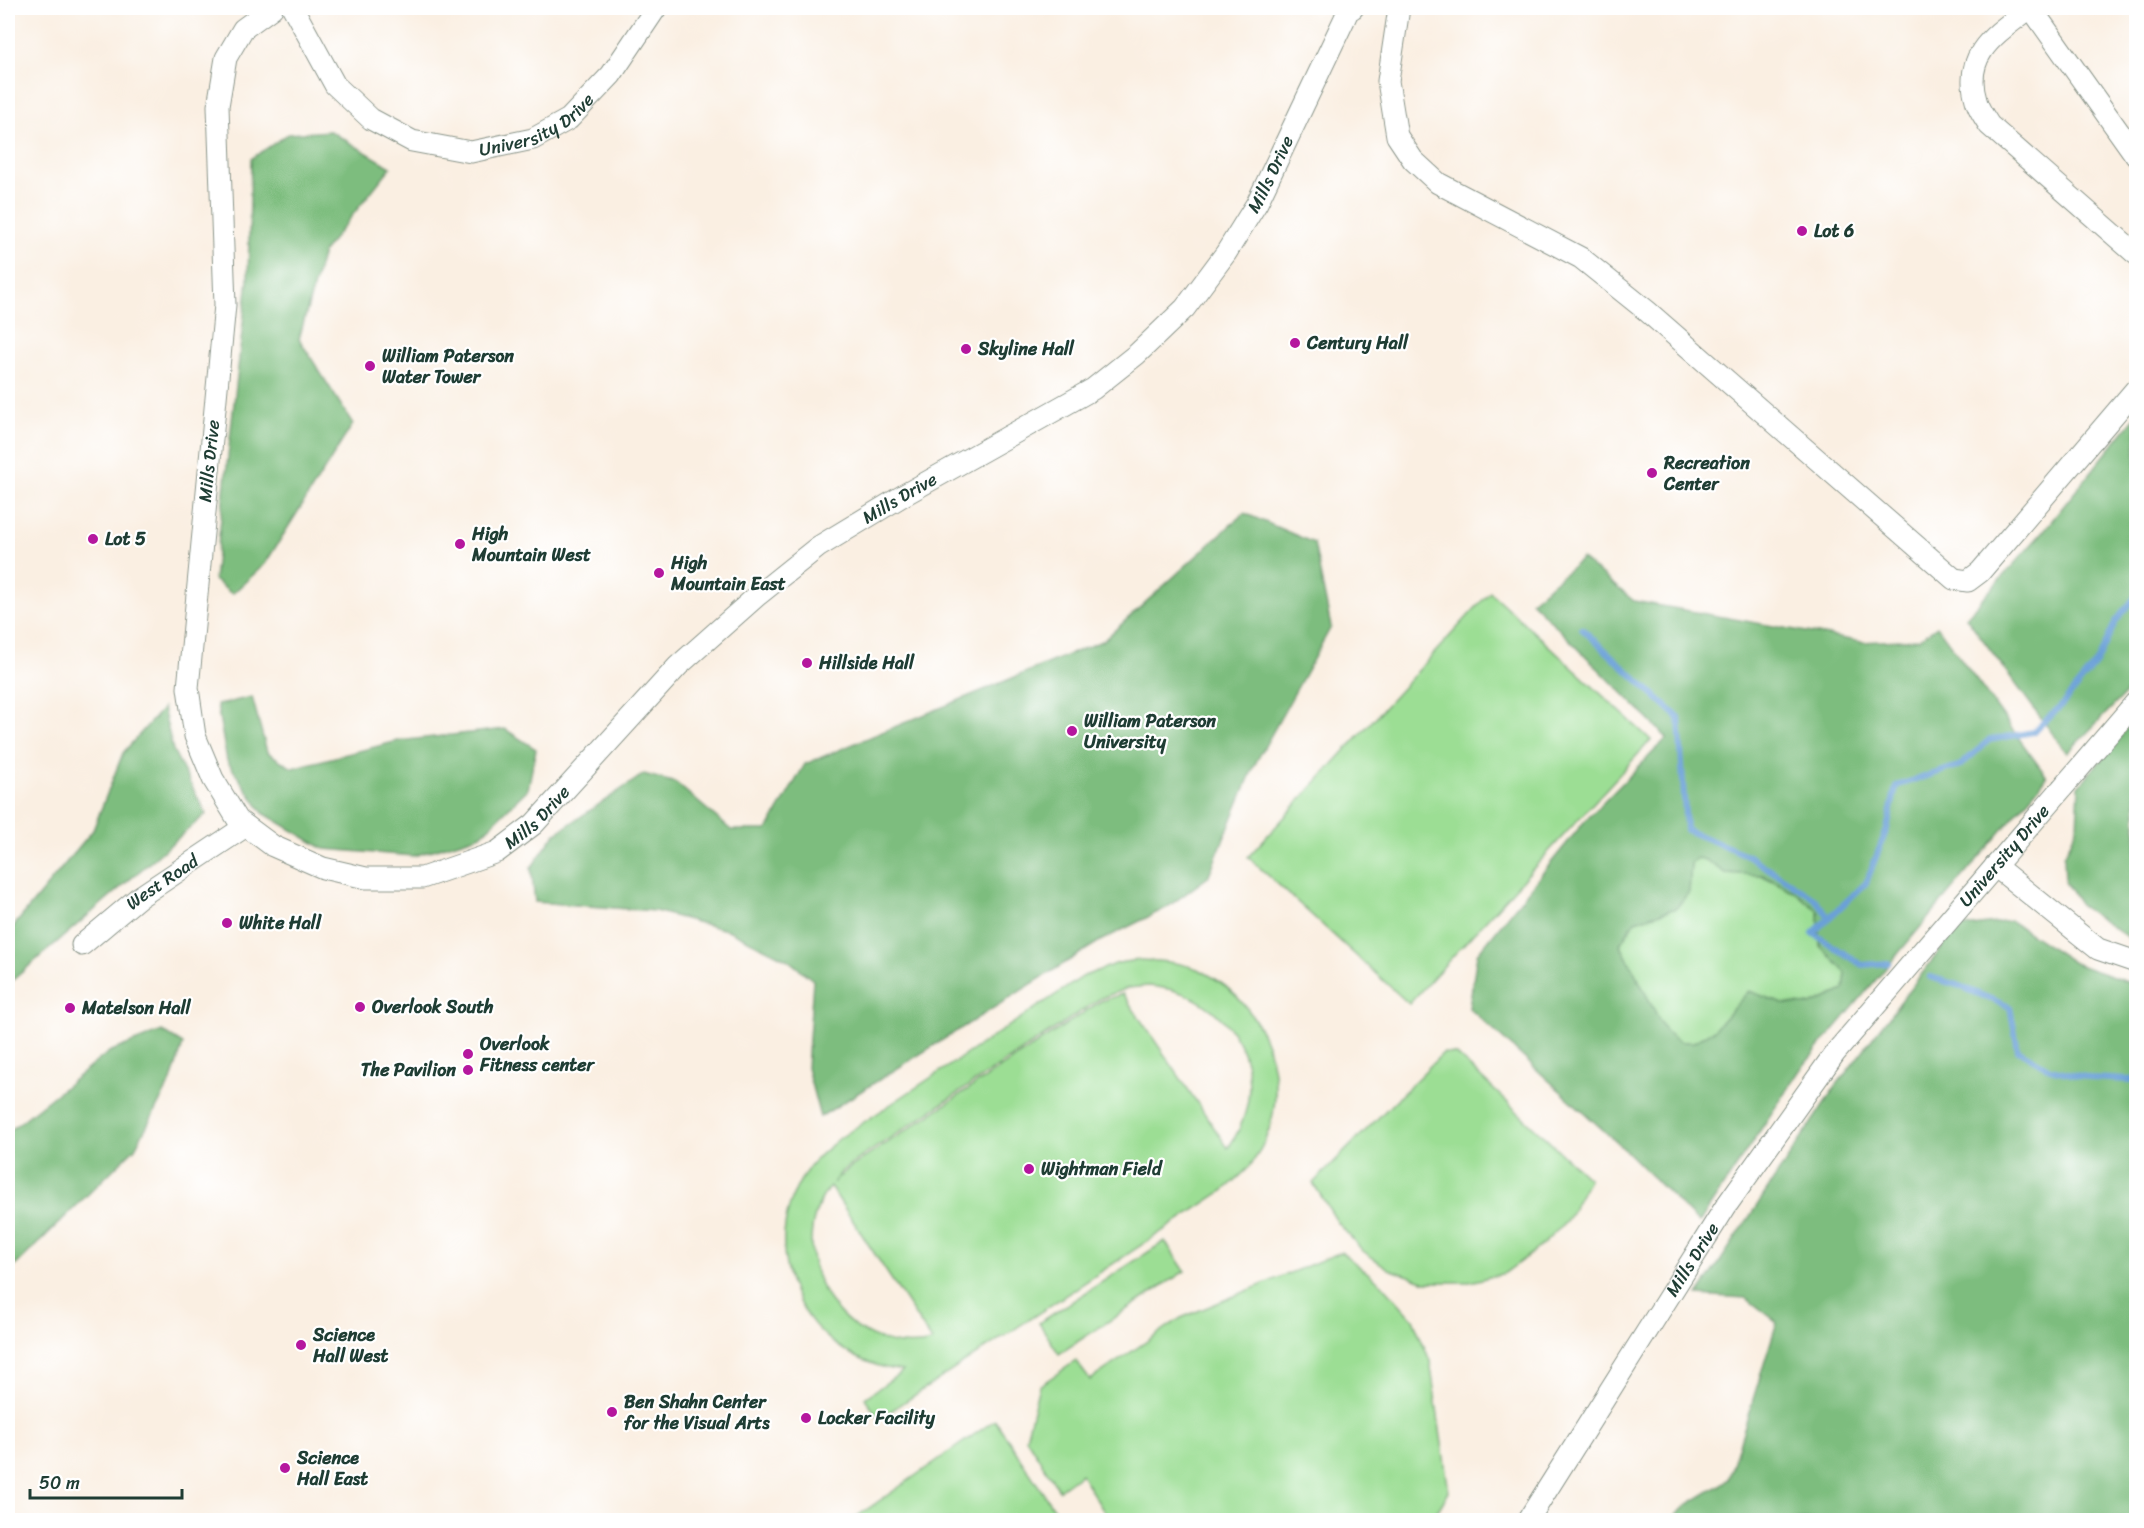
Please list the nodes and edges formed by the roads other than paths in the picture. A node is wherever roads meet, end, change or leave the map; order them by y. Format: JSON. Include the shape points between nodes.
{"nodes":[{"id":1,"x":272,"y":8,"type":"edge"},
{"id":2,"x":293,"y":8,"type":"edge"},
{"id":3,"x":656,"y":8,"type":"edge"},
{"id":4,"x":1353,"y":8,"type":"edge"},
{"id":5,"x":1399,"y":8,"type":"edge"},
{"id":6,"x":2030,"y":8,"type":"edge"},
{"id":7,"x":2136,"y":156,"type":"edge"},
{"id":8,"x":2136,"y":255,"type":"edge"},
{"id":9,"x":2136,"y":389,"type":"edge"},
{"id":10,"x":2136,"y":702,"type":"edge"},
{"id":11,"x":246,"y":826,"type":"junction"},
{"id":12,"x":1995,"y":866,"type":"junction"},
{"id":13,"x":82,"y":945,"type":"dead end"},
{"id":14,"x":2136,"y":962,"type":"edge"},
{"id":15,"x":1871,"y":1010,"type":"joint"},
{"id":16,"x":1528,"y":1521,"type":"edge"}],
"edges":[{"from":1,"to":11,"type":"street","name":"Mills Drive","via":[[243,29],[226,58],[218,106],[225,305],[188,688],[195,736],[213,779],[238,820]]},
{"from":2,"to":3,"type":"street","name":"University Drive","via":[[335,85],[371,120],[412,141],[471,152],[533,139],[569,119],[611,75]]},
{"from":4,"to":11,"type":"street","name":"Mills Drive","via":[[1348,11],[1257,203],[1185,308],[1093,389],[818,547],[678,666],[534,824],[497,852],[422,878],[366,878],[323,868],[273,846]]},
{"from":5,"to":9,"type":"street","via":[[1388,81],[1397,136],[1413,160],[1438,183],[1581,258],[1954,579],[1968,581],[1980,572]]},
{"from":6,"to":7,"type":"street"},
{"from":6,"to":8,"type":"street","via":[[1987,42],[1972,72],[1976,102],[1989,125]]},
{"from":10,"to":12,"type":"street","name":"University Drive"},
{"from":11,"to":13,"type":"street","name":"West Road","via":[[138,898]]},
{"from":12,"to":14,"type":"street","via":[[2098,949]]},
{"from":12,"to":15,"type":"street","name":"University Drive"},
{"from":15,"to":16,"type":"street","name":"Mills Drive","via":[[1835,1053],[1726,1206]]}]}
